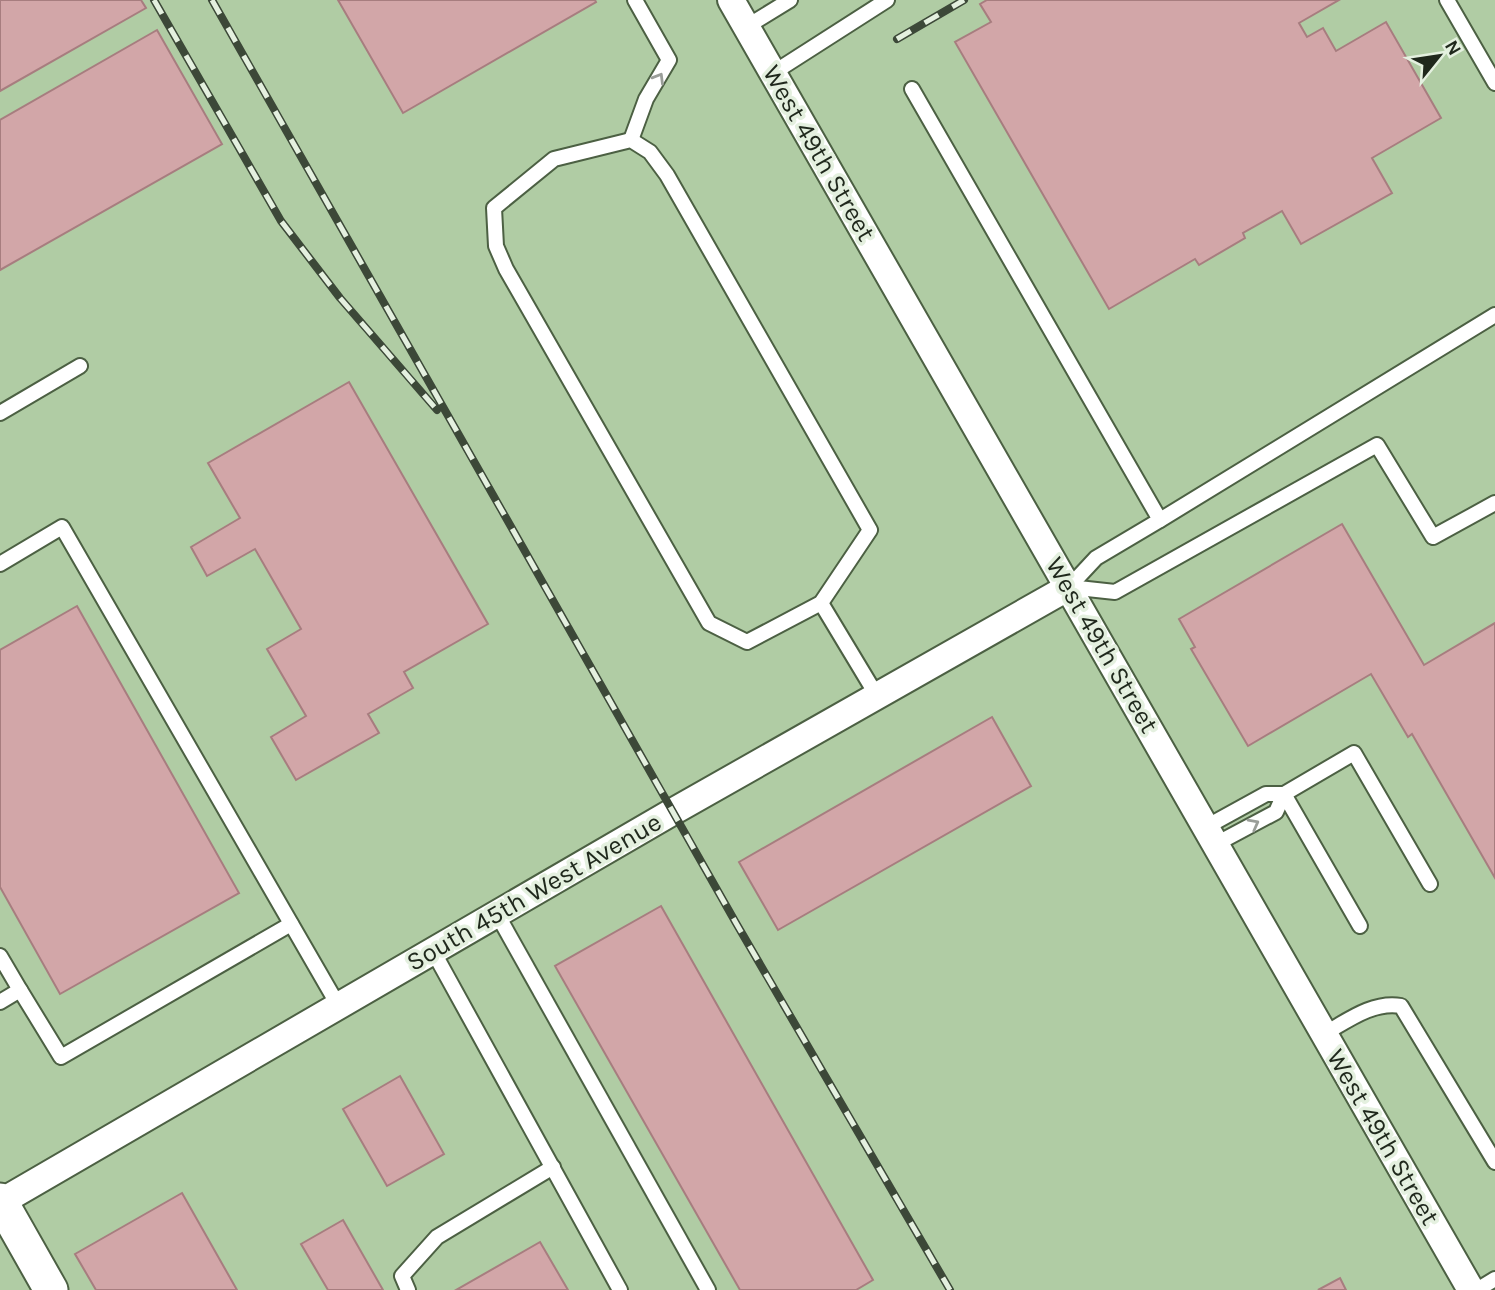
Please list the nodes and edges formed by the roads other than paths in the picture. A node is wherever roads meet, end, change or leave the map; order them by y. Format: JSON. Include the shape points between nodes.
{"nodes":[{"id":1,"x":635,"y":0,"type":"edge"},
{"id":2,"x":731,"y":0,"type":"edge"},
{"id":3,"x":790,"y":0,"type":"edge"},
{"id":4,"x":887,"y":0,"type":"edge"},
{"id":5,"x":1447,"y":0,"type":"edge"},
{"id":6,"x":746,"y":27,"type":"junction"},
{"id":7,"x":773,"y":73,"type":"junction"},
{"id":8,"x":1495,"y":83,"type":"edge"},
{"id":9,"x":912,"y":89,"type":"dead end"},
{"id":10,"x":631,"y":140,"type":"junction"},
{"id":11,"x":1495,"y":315,"type":"edge"},
{"id":12,"x":80,"y":366,"type":"dead end"},
{"id":13,"x":0,"y":414,"type":"edge"},
{"id":14,"x":1495,"y":503,"type":"edge"},
{"id":15,"x":1160,"y":520,"type":"junction"},
{"id":16,"x":0,"y":564,"type":"edge"},
{"id":17,"x":1069,"y":587,"type":"junction"},
{"id":18,"x":821,"y":603,"type":"junction"},
{"id":19,"x":877,"y":696,"type":"junction"},
{"id":20,"x":1284,"y":794,"type":"junction"},
{"id":21,"x":1211,"y":836,"type":"junction"},
{"id":22,"x":1430,"y":884,"type":"dead end"},
{"id":23,"x":497,"y":914,"type":"junction"},
{"id":24,"x":291,"y":924,"type":"junction"},
{"id":25,"x":1360,"y":926,"type":"dead end"},
{"id":26,"x":433,"y":951,"type":"junction"},
{"id":27,"x":0,"y":956,"type":"edge"},
{"id":28,"x":20,"y":990,"type":"junction"},
{"id":29,"x":0,"y":1002,"type":"edge"},
{"id":30,"x":338,"y":1005,"type":"junction"},
{"id":31,"x":1324,"y":1034,"type":"junction"},
{"id":32,"x":1495,"y":1162,"type":"edge"},
{"id":33,"x":553,"y":1167,"type":"junction"},
{"id":34,"x":0,"y":1201,"type":"edge"},
{"id":35,"x":1495,"y":1279,"type":"edge"},
{"id":36,"x":51,"y":1290,"type":"edge"},
{"id":37,"x":408,"y":1290,"type":"edge"},
{"id":38,"x":620,"y":1290,"type":"edge"},
{"id":39,"x":708,"y":1290,"type":"edge"},
{"id":40,"x":1471,"y":1290,"type":"edge"},
{"id":41,"x":1476,"y":1290,"type":"edge"}],
"edges":[{"from":10,"to":1,"type":"lane","one_way":true,"via":[[646,99],[669,60]]},
{"from":2,"to":6,"type":"street","name":"West 49th Street"},
{"from":3,"to":6,"type":"lane"},
{"from":4,"to":7,"type":"lane"},
{"from":5,"to":8,"type":"lane"},
{"from":6,"to":7,"type":"street","name":"West 49th Street"},
{"from":7,"to":17,"type":"street","name":"West 49th Street"},
{"from":9,"to":15,"type":"lane"},
{"from":10,"to":18,"type":"lane","via":[[650,152],[667,175],[870,530]]},
{"from":10,"to":18,"type":"lane","via":[[554,159],[494,208],[496,246],[709,623],[747,642]]},
{"from":11,"to":15,"type":"lane"},
{"from":12,"to":13,"type":"lane"},
{"from":14,"to":17,"type":"lane","via":[[1433,537],[1377,444],[1115,592]]},
{"from":15,"to":17,"type":"lane","via":[[1096,558]]},
{"from":16,"to":24,"type":"lane","via":[[62,527]]},
{"from":17,"to":19,"type":"street","name":"South 45th West Avenue"},
{"from":17,"to":21,"type":"street","name":"West 49th Street"},
{"from":18,"to":19,"type":"lane"},
{"from":19,"to":23,"type":"street","name":"South 45th West Avenue"},
{"from":20,"to":21,"type":"lane","via":[[1266,794]]},
{"from":21,"to":20,"type":"lane","one_way":true,"via":[[1276,812]]},
{"from":20,"to":22,"type":"lane","via":[[1354,753]]},
{"from":20,"to":25,"type":"lane"},
{"from":21,"to":31,"type":"street","name":"West 49th Street"},
{"from":23,"to":26,"type":"street","name":"South 45th West Avenue"},
{"from":23,"to":39,"type":"lane"},
{"from":24,"to":28,"type":"lane","via":[[61,1058]]},
{"from":24,"to":30,"type":"lane"},
{"from":26,"to":30,"type":"street","name":"South 45th West Avenue"},
{"from":26,"to":33,"type":"lane"},
{"from":27,"to":28,"type":"lane"},
{"from":28,"to":29,"type":"lane"},
{"from":30,"to":34,"type":"street","name":"South 45th West Avenue"},
{"from":31,"to":32,"type":"lane","via":[[1369,1009],[1401,1006]]},
{"from":31,"to":40,"type":"street","name":"West 49th Street"},
{"from":33,"to":37,"type":"lane","via":[[437,1237],[402,1276]]},
{"from":33,"to":38,"type":"lane"},
{"from":34,"to":36,"type":"street"},
{"from":35,"to":41,"type":"lane"}]}
